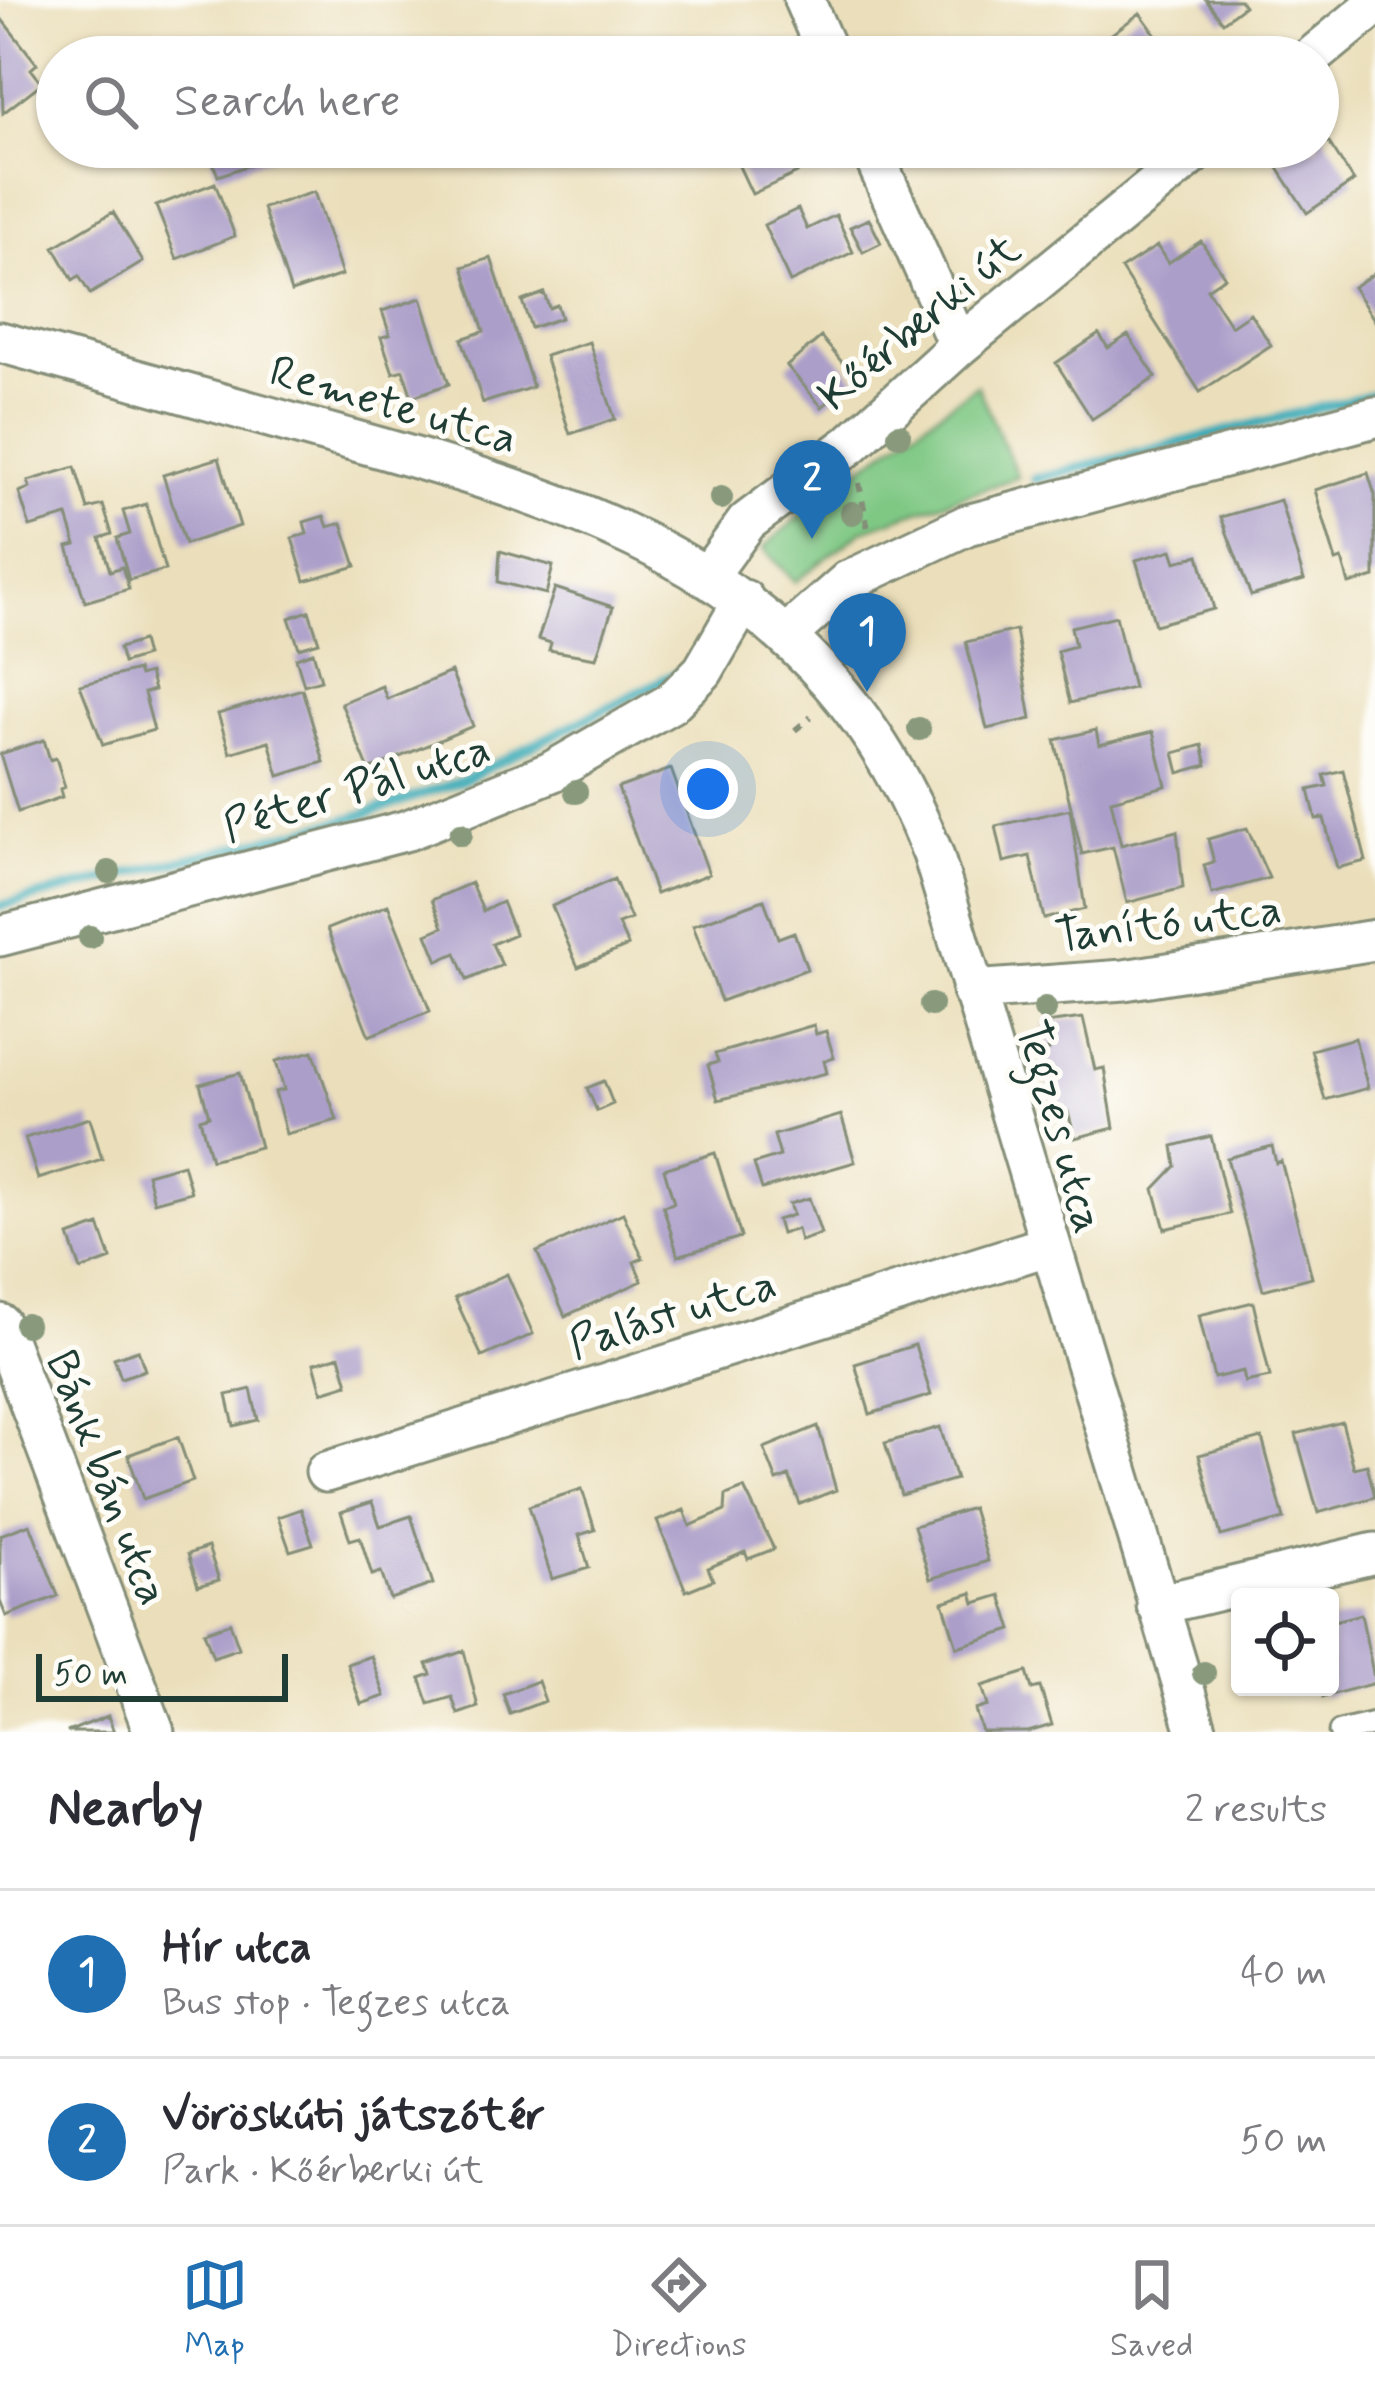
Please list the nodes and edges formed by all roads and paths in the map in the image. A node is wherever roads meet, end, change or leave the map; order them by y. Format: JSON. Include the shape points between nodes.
{"nodes":[{"id":1,"x":804,"y":0,"type":"edge"},
{"id":2,"x":1375,"y":5,"type":"edge"},
{"id":3,"x":820,"y":36,"type":"edge"},
{"id":4,"x":1337,"y":36,"type":"edge"},
{"id":5,"x":879,"y":168,"type":"edge"},
{"id":6,"x":1176,"y":168,"type":"edge"},
{"id":7,"x":0,"y":342,"type":"edge"},
{"id":8,"x":959,"y":346,"type":"junction"},
{"id":9,"x":1375,"y":417,"type":"edge"},
{"id":10,"x":851,"y":444,"type":"junction"},
{"id":11,"x":888,"y":561,"type":"junction"},
{"id":12,"x":707,"y":577,"type":"junction"},
{"id":13,"x":744,"y":600,"type":"junction"},
{"id":14,"x":788,"y":634,"type":"junction"},
{"id":15,"x":0,"y":936,"type":"edge"},
{"id":16,"x":1375,"y":940,"type":"edge"},
{"id":17,"x":972,"y":991,"type":"junction"},
{"id":18,"x":1047,"y":1246,"type":"junction"},
{"id":19,"x":0,"y":1324,"type":"edge"},
{"id":20,"x":326,"y":1472,"type":"dead end"},
{"id":21,"x":1375,"y":1553,"type":"edge"},
{"id":22,"x":1157,"y":1605,"type":"junction"},
{"id":23,"x":1375,"y":1724,"type":"edge"},
{"id":24,"x":154,"y":1732,"type":"edge"},
{"id":25,"x":1197,"y":1732,"type":"edge"},
{"id":26,"x":1340,"y":1732,"type":"edge"}],
"edges":[{"from":1,"to":3,"type":"street"},
{"from":2,"to":4,"type":"street"},
{"from":5,"to":8,"type":"street"},
{"from":6,"to":8,"type":"street","name":"Kőérberki út"},
{"from":7,"to":12,"type":"street","name":"Remete utca","via":[[482,476],[575,508]]},
{"from":8,"to":10,"type":"street","name":"Kőérberki út"},
{"from":9,"to":11,"type":"street","via":[[967,525]]},
{"from":10,"to":11,"type":"path","via":[[869,534]]},
{"from":10,"to":12,"type":"street","name":"Kőérberki út","via":[[747,522]]},
{"from":11,"to":14,"type":"street","via":[[848,581]]},
{"from":12,"to":13,"type":"street","name":"Remete utca"},
{"from":13,"to":14,"type":"street","name":"Tegzes utca"},
{"from":13,"to":15,"type":"street","name":"Péter Pál utca","via":[[703,670],[671,704],[535,779],[408,830]]},
{"from":14,"to":17,"type":"street","name":"Tegzes utca","via":[[861,718],[909,793]]},
{"from":16,"to":17,"type":"street","name":"Tanító utca","via":[[1124,980]]},
{"from":17,"to":18,"type":"street","name":"Tegzes utca"},
{"from":18,"to":20,"type":"street","name":"Palást utca"},
{"from":18,"to":22,"type":"street","name":"Tegzes utca"},
{"from":19,"to":24,"type":"street","name":"Bánk bán utca"},
{"from":21,"to":22,"type":"street"},
{"from":22,"to":25,"type":"street","name":"Tegzes utca"},
{"from":23,"to":26,"type":"lane"}]}
